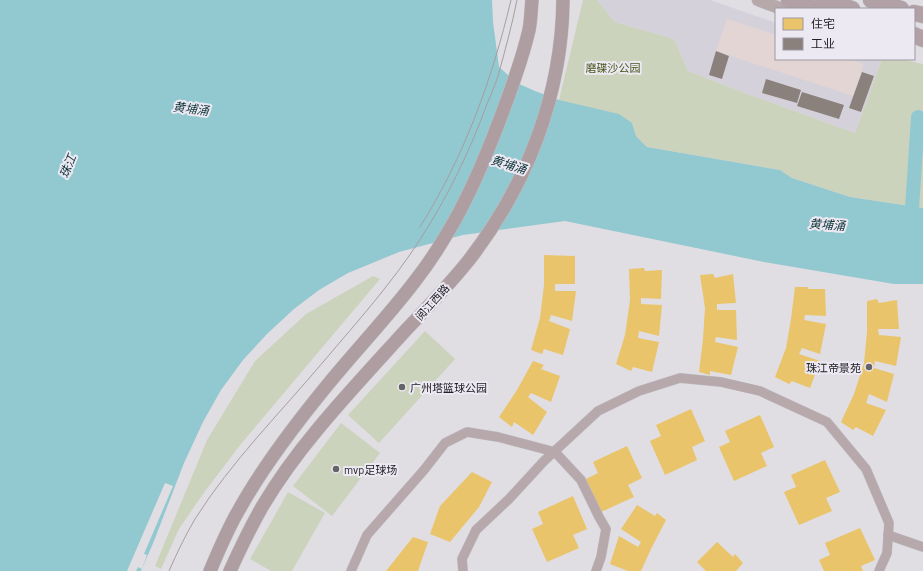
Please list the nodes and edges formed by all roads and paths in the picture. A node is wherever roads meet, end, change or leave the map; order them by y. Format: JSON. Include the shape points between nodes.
{"nodes":[{"id":1,"x":532,"y":0,"type":"edge"},
{"id":2,"x":563,"y":0,"type":"edge"},
{"id":3,"x":758,"y":0,"type":"edge"},
{"id":4,"x":789,"y":0,"type":"edge"},
{"id":5,"x":824,"y":0,"type":"edge"},
{"id":6,"x":871,"y":0,"type":"edge"},
{"id":7,"x":779,"y":8,"type":"edge"},
{"id":8,"x":813,"y":8,"type":"edge"},
{"id":9,"x":849,"y":8,"type":"edge"},
{"id":10,"x":898,"y":8,"type":"edge"},
{"id":11,"x":555,"y":452,"type":"junction"},
{"id":12,"x":888,"y":535,"type":"junction"},
{"id":13,"x":923,"y":547,"type":"edge"},
{"id":14,"x":210,"y":571,"type":"edge"},
{"id":15,"x":230,"y":571,"type":"edge"},
{"id":16,"x":352,"y":571,"type":"edge"},
{"id":17,"x":463,"y":571,"type":"edge"},
{"id":18,"x":596,"y":571,"type":"edge"},
{"id":19,"x":879,"y":571,"type":"edge"}],
"edges":[{"from":1,"to":14,"type":"main road","via":[[529,29],[507,101],[483,164],[445,238],[398,303],[325,388],[277,450],[239,509]]},
{"from":2,"to":15,"type":"main road","name":"阅江西路","via":[[561,38],[551,95],[527,164],[511,195],[468,260],[346,396],[292,463],[263,506]]},
{"from":3,"to":7,"type":"street"},
{"from":4,"to":8,"type":"highway"},
{"from":5,"to":9,"type":"highway"},
{"from":6,"to":10,"type":"highway"},
{"from":11,"to":12,"type":"street","via":[[598,411],[639,391],[680,378],[721,382],[760,391],[827,422],[866,469],[889,523]]},
{"from":11,"to":16,"type":"street","via":[[467,432],[445,443],[367,535]]},
{"from":11,"to":17,"type":"street","via":[[476,530],[462,559]]},
{"from":11,"to":18,"type":"street","via":[[581,480],[606,529]]},
{"from":12,"to":13,"type":"street"},
{"from":12,"to":19,"type":"street","via":[[887,553]]}]}
